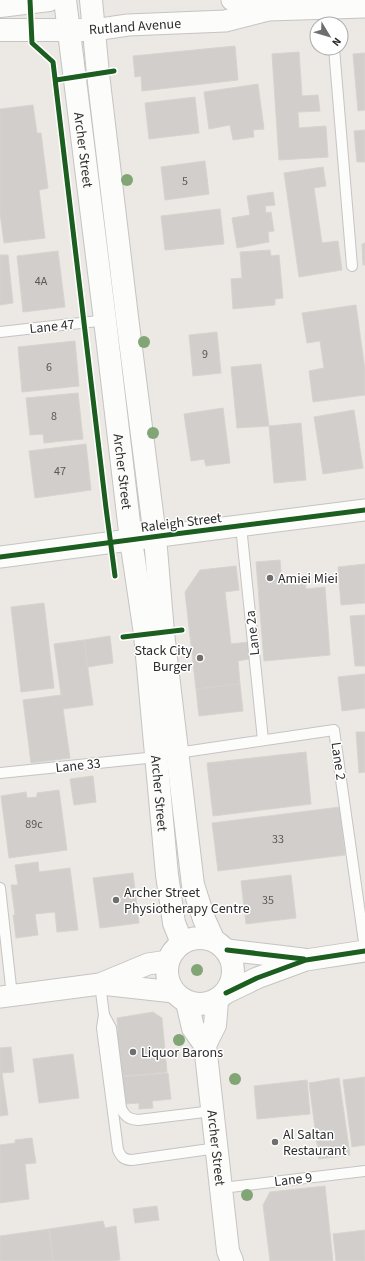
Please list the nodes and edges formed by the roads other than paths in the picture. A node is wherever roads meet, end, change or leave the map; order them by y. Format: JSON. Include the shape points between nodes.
{"nodes":[{"id":1,"x":49,"y":0,"type":"edge"},
{"id":2,"x":65,"y":0,"type":"edge"},
{"id":3,"x":91,"y":0,"type":"edge"},
{"id":4,"x":232,"y":0,"type":"edge"},
{"id":5,"x":0,"y":6,"type":"edge"},
{"id":6,"x":365,"y":7,"type":"edge"},
{"id":7,"x":268,"y":10,"type":"junction"},
{"id":8,"x":332,"y":16,"type":"edge"},
{"id":9,"x":0,"y":30,"type":"edge"},
{"id":10,"x":68,"y":30,"type":"junction"},
{"id":11,"x":94,"y":30,"type":"junction"},
{"id":12,"x":335,"y":56,"type":"edge"},
{"id":13,"x":352,"y":266,"type":"dead end"},
{"id":14,"x":127,"y":317,"type":"junction"},
{"id":15,"x":105,"y":320,"type":"junction"},
{"id":16,"x":0,"y":332,"type":"edge"},
{"id":17,"x":365,"y":510,"type":"edge"},
{"id":18,"x":241,"y":526,"type":"junction"},
{"id":19,"x":155,"y":537,"type":"junction"},
{"id":20,"x":131,"y":540,"type":"junction"},
{"id":21,"x":0,"y":558,"type":"edge"},
{"id":22,"x":263,"y":740,"type":"junction"},
{"id":23,"x":167,"y":755,"type":"junction"},
{"id":24,"x":0,"y":773,"type":"edge"},
{"id":25,"x":0,"y":888,"type":"edge"},
{"id":26,"x":182,"y":943,"type":"junction"},
{"id":27,"x":220,"y":945,"type":"junction"},
{"id":28,"x":365,"y":950,"type":"edge"},
{"id":29,"x":306,"y":960,"type":"junction"},
{"id":30,"x":168,"y":961,"type":"junction"},
{"id":31,"x":100,"y":984,"type":"junction"},
{"id":32,"x":6,"y":997,"type":"edge"},
{"id":33,"x":181,"y":997,"type":"junction"},
{"id":34,"x":221,"y":997,"type":"junction"},
{"id":35,"x":104,"y":1015,"type":"junction"},
{"id":36,"x":206,"y":1045,"type":"junction"},
{"id":37,"x":213,"y":1111,"type":"junction"},
{"id":38,"x":217,"y":1148,"type":"junction"},
{"id":39,"x":365,"y":1171,"type":"edge"},
{"id":40,"x":222,"y":1188,"type":"junction"},
{"id":41,"x":229,"y":1258,"type":"edge"}],
"edges":[{"from":1,"to":5,"type":"main road"},
{"from":2,"to":10,"type":"main road","name":"Archer Street"},
{"from":3,"to":11,"type":"main road","name":"Archer Street"},
{"from":4,"to":7,"type":"street","name":"Rutland Avenue"},
{"from":6,"to":8,"type":"street","name":"Rutland Avenue"},
{"from":7,"to":8,"type":"street","name":"Rutland Avenue"},
{"from":7,"to":11,"type":"street","name":"Rutland Avenue","via":[[225,21],[128,25]]},
{"from":9,"to":10,"type":"main road","name":"Rutland Avenue"},
{"from":10,"to":11,"type":"main road","name":"Rutland Avenue"},
{"from":10,"to":15,"type":"main road","name":"Archer Street"},
{"from":11,"to":14,"type":"main road","name":"Archer Street"},
{"from":12,"to":13,"type":"lane"},
{"from":14,"to":15,"type":"lane","name":"Lane 47"},
{"from":14,"to":19,"type":"main road","name":"Archer Street"},
{"from":15,"to":16,"type":"lane","name":"Lane 47"},
{"from":15,"to":20,"type":"main road","name":"Archer Street"},
{"from":17,"to":18,"type":"street","name":"Raleigh Street"},
{"from":18,"to":19,"type":"street","name":"Raleigh Street"},
{"from":18,"to":22,"type":"lane","name":"Lane 2a"},
{"from":19,"to":20,"type":"street","name":"Raleigh Street"},
{"from":19,"to":23,"type":"main road","name":"Archer Street","via":[[163,633]]},
{"from":20,"to":21,"type":"street","name":"Raleigh Street"},
{"from":20,"to":23,"type":"main road","name":"Archer Street"},
{"from":22,"to":23,"type":"lane","name":"Lane 2"},
{"from":22,"to":28,"type":"lane","name":"Lane 2","via":[[334,730]]},
{"from":23,"to":24,"type":"lane","name":"Lane 33"},
{"from":23,"to":26,"type":"main road","name":"Archer Street","via":[[167,875],[174,922]]},
{"from":23,"to":27,"type":"main road","name":"Archer Street","via":[[193,885],[204,919]]},
{"from":25,"to":32,"type":"lane"},
{"from":26,"to":27,"type":"main road","via":[[199,938]]},
{"from":26,"to":30,"type":"main road"},
{"from":27,"to":29,"type":"street"},
{"from":27,"to":34,"type":"main road","via":[[234,964],[233,980]]},
{"from":28,"to":29,"type":"street"},
{"from":29,"to":34,"type":"street","via":[[257,978]]},
{"from":30,"to":31,"type":"street","via":[[148,964]]},
{"from":30,"to":33,"type":"main road","via":[[169,983]]},
{"from":31,"to":32,"type":"street"},
{"from":31,"to":33,"type":"street"},
{"from":31,"to":35,"type":"lane"},
{"from":33,"to":34,"type":"main road","via":[[198,1005],[208,1004]]},
{"from":33,"to":36,"type":"main road","via":[[193,1028]]},
{"from":34,"to":36,"type":"main road","via":[[215,1025]]},
{"from":35,"to":37,"type":"lane","via":[[111,1028],[124,1115],[138,1120]]},
{"from":35,"to":38,"type":"lane","via":[[102,1028],[118,1150],[121,1156],[126,1160],[132,1160]]},
{"from":36,"to":37,"type":"main road","name":"Archer Street"},
{"from":37,"to":38,"type":"main road","name":"Archer Street"},
{"from":38,"to":40,"type":"main road","name":"Archer Street"},
{"from":39,"to":40,"type":"lane","name":"Lane 9"},
{"from":40,"to":41,"type":"main road","name":"Archer Street"}]}
